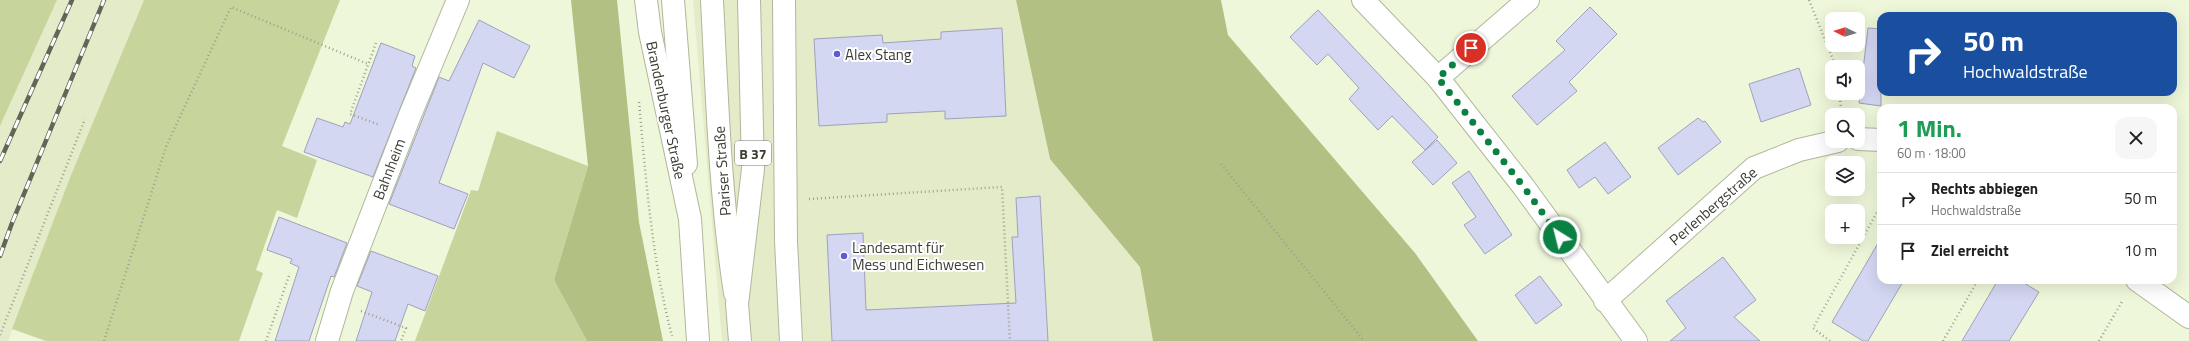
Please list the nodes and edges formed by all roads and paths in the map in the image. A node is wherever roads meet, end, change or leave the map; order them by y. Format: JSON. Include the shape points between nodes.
{"nodes":[{"id":1,"x":458,"y":0,"type":"edge"},
{"id":2,"x":646,"y":0,"type":"edge"},
{"id":3,"x":673,"y":0,"type":"edge"},
{"id":4,"x":712,"y":0,"type":"edge"},
{"id":5,"x":749,"y":0,"type":"edge"},
{"id":6,"x":784,"y":0,"type":"edge"},
{"id":7,"x":1363,"y":0,"type":"edge"},
{"id":8,"x":1528,"y":0,"type":"edge"},
{"id":9,"x":1809,"y":0,"type":"edge"},
{"id":10,"x":376,"y":43,"type":"dead end"},
{"id":11,"x":1833,"y":60,"type":"edge"},
{"id":12,"x":368,"y":64,"type":"junction"},
{"id":13,"x":1438,"y":78,"type":"junction"},
{"id":14,"x":638,"y":101,"type":"dead end"},
{"id":15,"x":85,"y":119,"type":"dead end"},
{"id":16,"x":403,"y":134,"type":"junction"},
{"id":17,"x":1865,"y":139,"type":"edge"},
{"id":18,"x":1877,"y":140,"type":"edge"},
{"id":19,"x":1825,"y":144,"type":"edge"},
{"id":20,"x":1221,"y":164,"type":"dead end"},
{"id":21,"x":787,"y":200,"type":"junction"},
{"id":22,"x":1877,"y":212,"type":"edge"},
{"id":23,"x":690,"y":219,"type":"junction"},
{"id":24,"x":290,"y":273,"type":"dead end"},
{"id":25,"x":1976,"y":284,"type":"edge"},
{"id":26,"x":2143,"y":284,"type":"edge"},
{"id":27,"x":1605,"y":301,"type":"junction"},
{"id":28,"x":338,"y":302,"type":"junction"},
{"id":29,"x":2121,"y":303,"type":"dead end"},
{"id":30,"x":737,"y":304,"type":"junction"},
{"id":31,"x":2189,"y":317,"type":"edge"},
{"id":32,"x":0,"y":335,"type":"edge"},
{"id":33,"x":104,"y":341,"type":"edge"},
{"id":34,"x":266,"y":341,"type":"edge"},
{"id":35,"x":327,"y":341,"type":"edge"},
{"id":36,"x":401,"y":341,"type":"edge"},
{"id":37,"x":673,"y":341,"type":"edge"},
{"id":38,"x":698,"y":341,"type":"edge"},
{"id":39,"x":740,"y":341,"type":"edge"},
{"id":40,"x":791,"y":341,"type":"edge"},
{"id":41,"x":1010,"y":341,"type":"edge"},
{"id":42,"x":1364,"y":341,"type":"edge"},
{"id":43,"x":1636,"y":341,"type":"edge"},
{"id":44,"x":1830,"y":341,"type":"edge"},
{"id":45,"x":1943,"y":341,"type":"edge"},
{"id":46,"x":2099,"y":341,"type":"edge"}],
"edges":[{"from":1,"to":16,"type":"street","name":"Bahnheim"},
{"from":2,"to":23,"type":"street","name":"Brandenburger Straße","via":[[650,32]]},
{"from":3,"to":23,"type":"street"},
{"from":4,"to":30,"type":"street","name":"Pariser Straße","via":[[720,158],[727,242]]},
{"from":5,"to":30,"type":"street","number":"B 37","via":[[754,169]]},
{"from":6,"to":21,"type":"street"},
{"from":7,"to":13,"type":"street"},
{"from":8,"to":13,"type":"street"},
{"from":9,"to":11,"type":"path"},
{"from":10,"to":12,"type":"path"},
{"from":12,"to":16,"type":"path","via":[[350,114]]},
{"from":12,"to":33,"type":"path","via":[[231,7],[166,147]]},
{"from":13,"to":27,"type":"street","via":[[1523,186]]},
{"from":14,"to":37,"type":"path","via":[[651,226],[664,305]]},
{"from":15,"to":32,"type":"path"},
{"from":16,"to":28,"type":"street","name":"Bahnheim"},
{"from":17,"to":18,"type":"street"},
{"from":19,"to":27,"type":"street","name":"Perlenbergstraße","via":[[1799,150],[1754,168]]},
{"from":20,"to":42,"type":"path"},
{"from":21,"to":40,"type":"street","via":[[786,241]]},
{"from":21,"to":41,"type":"path","via":[[1002,187]]},
{"from":22,"to":44,"type":"path","via":[[1813,328]]},
{"from":23,"to":38,"type":"street"},
{"from":24,"to":34,"type":"path"},
{"from":25,"to":45,"type":"path"},
{"from":26,"to":31,"type":"street"},
{"from":27,"to":43,"type":"street"},
{"from":28,"to":35,"type":"street","name":"Bahnheim"},
{"from":28,"to":36,"type":"path","via":[[406,328]]},
{"from":29,"to":46,"type":"path"},
{"from":30,"to":39,"type":"street","name":"Pariser Straße","number":"B 37"}]}
